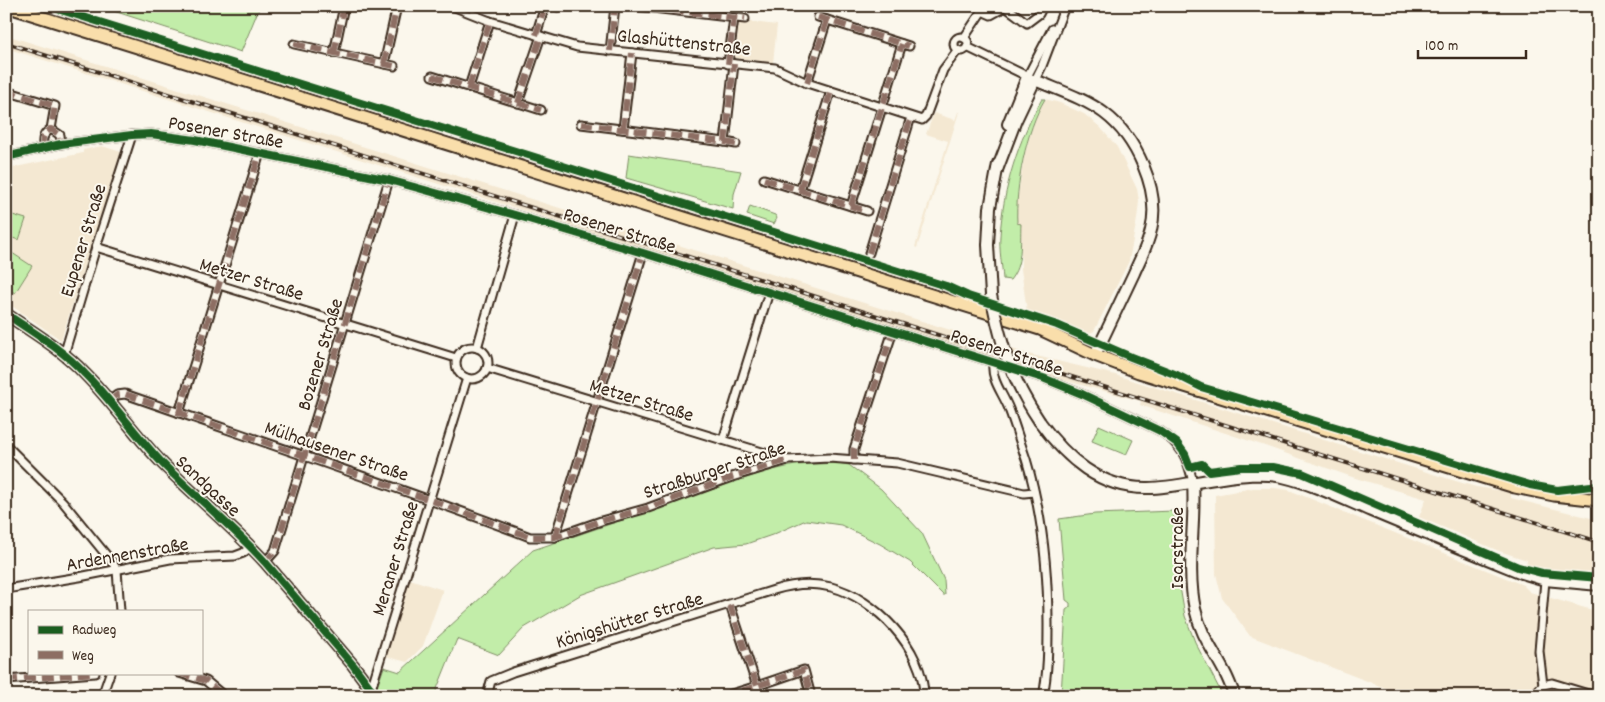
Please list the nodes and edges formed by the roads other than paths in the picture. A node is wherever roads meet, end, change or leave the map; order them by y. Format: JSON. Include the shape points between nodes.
{"nodes":[{"id":1,"x":6,"y":6,"type":"edge"},
{"id":2,"x":344,"y":6,"type":"edge"},
{"id":3,"x":397,"y":6,"type":"edge"},
{"id":4,"x":452,"y":6,"type":"edge"},
{"id":5,"x":545,"y":6,"type":"edge"},
{"id":6,"x":615,"y":6,"type":"edge"},
{"id":7,"x":636,"y":6,"type":"edge"},
{"id":8,"x":1002,"y":6,"type":"edge"},
{"id":9,"x":1043,"y":6,"type":"edge"},
{"id":10,"x":1065,"y":7,"type":"edge"},
{"id":11,"x":469,"y":9,"type":"edge"},
{"id":12,"x":980,"y":9,"type":"edge"},
{"id":13,"x":818,"y":17,"type":"dead end"},
{"id":14,"x":734,"y":18,"type":"junction"},
{"id":15,"x":745,"y":19,"type":"dead end"},
{"id":16,"x":827,"y":20,"type":"junction"},
{"id":17,"x":490,"y":21,"type":"junction"},
{"id":18,"x":538,"y":35,"type":"junction"},
{"id":19,"x":964,"y":38,"type":"junction"},
{"id":20,"x":294,"y":44,"type":"dead end"},
{"id":21,"x":968,"y":47,"type":"junction"},
{"id":22,"x":958,"y":50,"type":"junction"},
{"id":23,"x":610,"y":51,"type":"junction"},
{"id":24,"x":334,"y":53,"type":"junction"},
{"id":25,"x":632,"y":53,"type":"junction"},
{"id":26,"x":384,"y":64,"type":"junction"},
{"id":27,"x":731,"y":64,"type":"junction"},
{"id":28,"x":394,"y":66,"type":"dead end"},
{"id":29,"x":432,"y":76,"type":"dead end"},
{"id":30,"x":1031,"y":78,"type":"junction"},
{"id":31,"x":807,"y":83,"type":"junction"},
{"id":32,"x":469,"y":88,"type":"junction"},
{"id":33,"x":6,"y":91,"type":"edge"},
{"id":34,"x":831,"y":91,"type":"junction"},
{"id":35,"x":518,"y":103,"type":"junction"},
{"id":36,"x":882,"y":107,"type":"junction"},
{"id":37,"x":541,"y":110,"type":"dead end"},
{"id":38,"x":911,"y":117,"type":"junction"},
{"id":39,"x":582,"y":124,"type":"dead end"},
{"id":40,"x":51,"y":129,"type":"junction"},
{"id":41,"x":623,"y":129,"type":"junction"},
{"id":42,"x":132,"y":135,"type":"junction"},
{"id":43,"x":725,"y":142,"type":"junction"},
{"id":44,"x":62,"y":144,"type":"junction"},
{"id":45,"x":736,"y":144,"type":"dead end"},
{"id":46,"x":44,"y":148,"type":"junction"},
{"id":47,"x":260,"y":153,"type":"junction"},
{"id":48,"x":6,"y":157,"type":"edge"},
{"id":49,"x":764,"y":179,"type":"dead end"},
{"id":50,"x":389,"y":180,"type":"junction"},
{"id":51,"x":800,"y":190,"type":"junction"},
{"id":52,"x":851,"y":206,"type":"junction"},
{"id":53,"x":867,"y":211,"type":"dead end"},
{"id":54,"x":515,"y":215,"type":"junction"},
{"id":55,"x":96,"y":247,"type":"junction"},
{"id":56,"x":643,"y":253,"type":"junction"},
{"id":57,"x":869,"y":253,"type":"dead end"},
{"id":58,"x":219,"y":286,"type":"junction"},
{"id":59,"x":768,"y":292,"type":"junction"},
{"id":60,"x":6,"y":314,"type":"edge"},
{"id":61,"x":345,"y":323,"type":"junction"},
{"id":62,"x":893,"y":332,"type":"junction"},
{"id":63,"x":477,"y":348,"type":"junction"},
{"id":64,"x":64,"y":356,"type":"junction"},
{"id":65,"x":1095,"y":356,"type":"junction"},
{"id":66,"x":456,"y":358,"type":"junction"},
{"id":67,"x":993,"y":363,"type":"junction"},
{"id":68,"x":488,"y":368,"type":"junction"},
{"id":69,"x":467,"y":378,"type":"junction"},
{"id":70,"x":110,"y":401,"type":"junction"},
{"id":71,"x":597,"y":402,"type":"junction"},
{"id":72,"x":179,"y":413,"type":"junction"},
{"id":73,"x":724,"y":440,"type":"junction"},
{"id":74,"x":6,"y":445,"type":"edge"},
{"id":75,"x":304,"y":455,"type":"junction"},
{"id":76,"x":788,"y":460,"type":"junction"},
{"id":77,"x":854,"y":460,"type":"junction"},
{"id":78,"x":1193,"y":482,"type":"junction"},
{"id":79,"x":1034,"y":492,"type":"junction"},
{"id":80,"x":430,"y":499,"type":"junction"},
{"id":81,"x":1599,"y":500,"type":"edge"},
{"id":82,"x":554,"y":537,"type":"junction"},
{"id":83,"x":251,"y":547,"type":"junction"},
{"id":84,"x":265,"y":562,"type":"junction"},
{"id":85,"x":117,"y":570,"type":"junction"},
{"id":86,"x":1546,"y":580,"type":"junction"},
{"id":87,"x":1599,"y":585,"type":"edge"},
{"id":88,"x":6,"y":588,"type":"edge"},
{"id":89,"x":730,"y":605,"type":"junction"},
{"id":90,"x":120,"y":610,"type":"edge"},
{"id":91,"x":82,"y":674,"type":"edge"},
{"id":92,"x":110,"y":674,"type":"edge"},
{"id":93,"x":182,"y":674,"type":"edge"},
{"id":94,"x":6,"y":680,"type":"edge"},
{"id":95,"x":1543,"y":685,"type":"junction"},
{"id":96,"x":758,"y":686,"type":"junction"},
{"id":97,"x":372,"y":692,"type":"edge"},
{"id":98,"x":102,"y":696,"type":"edge"},
{"id":99,"x":224,"y":696,"type":"edge"},
{"id":100,"x":487,"y":696,"type":"edge"},
{"id":101,"x":725,"y":696,"type":"edge"},
{"id":102,"x":810,"y":696,"type":"edge"},
{"id":103,"x":924,"y":696,"type":"edge"},
{"id":104,"x":1043,"y":696,"type":"edge"},
{"id":105,"x":1235,"y":696,"type":"edge"},
{"id":106,"x":1533,"y":696,"type":"edge"},
{"id":107,"x":1595,"y":696,"type":"edge"}],
"edges":[{"from":1,"to":65,"type":"main road","via":[[1032,327]]},
{"from":2,"to":24,"type":"street"},
{"from":3,"to":26,"type":"street"},
{"from":4,"to":11,"type":"street","name":"Glashüttenstraße"},
{"from":5,"to":18,"type":"street"},
{"from":6,"to":23,"type":"street"},
{"from":7,"to":14,"type":"street"},
{"from":8,"to":9,"type":"street","via":[[1027,23],[1039,14]]},
{"from":8,"to":12,"type":"street","via":[[991,15]]},
{"from":10,"to":30,"type":"street"},
{"from":11,"to":17,"type":"street","name":"Glashüttenstraße","via":[[473,15]]},
{"from":12,"to":19,"type":"street"},
{"from":13,"to":16,"type":"street"},
{"from":14,"to":15,"type":"street"},
{"from":14,"to":27,"type":"street"},
{"from":16,"to":31,"type":"street"},
{"from":16,"to":36,"type":"street","via":[[906,45]]},
{"from":17,"to":18,"type":"street","name":"Glashüttenstraße"},
{"from":17,"to":32,"type":"street"},
{"from":18,"to":23,"type":"street","name":"Glashüttenstraße","via":[[577,47]]},
{"from":18,"to":35,"type":"street"},
{"from":19,"to":21,"type":"street"},
{"from":19,"to":22,"type":"street","via":[[956,40],[954,45]]},
{"from":20,"to":24,"type":"street"},
{"from":21,"to":22,"type":"street","via":[[964,51]]},
{"from":21,"to":30,"type":"street"},
{"from":22,"to":38,"type":"street","name":"Glashüttenstraße","via":[[943,70],[926,116],[922,120]]},
{"from":23,"to":25,"type":"street","name":"Glashüttenstraße"},
{"from":24,"to":26,"type":"street"},
{"from":25,"to":27,"type":"street","name":"Glashüttenstraße"},
{"from":25,"to":41,"type":"street"},
{"from":26,"to":28,"type":"street"},
{"from":27,"to":31,"type":"street","name":"Glashüttenstraße","via":[[775,68]]},
{"from":27,"to":43,"type":"street"},
{"from":29,"to":32,"type":"street"},
{"from":30,"to":65,"type":"street","via":[[1093,106],[1116,124],[1132,144],[1152,194],[1154,219],[1147,244]]},
{"from":30,"to":78,"type":"street","bridge":true,"via":[[1014,108],[1000,149],[990,208],[991,295],[1007,359],[1040,422],[1060,448],[1095,476],[1131,487]]},
{"from":31,"to":34,"type":"street","name":"Glashüttenstraße"},
{"from":32,"to":35,"type":"street"},
{"from":33,"to":40,"type":"street","via":[[55,106]]},
{"from":34,"to":36,"type":"street","name":"Glashüttenstraße"},
{"from":34,"to":51,"type":"street"},
{"from":35,"to":37,"type":"street"},
{"from":36,"to":38,"type":"street","name":"Glashüttenstraße"},
{"from":36,"to":52,"type":"street"},
{"from":38,"to":57,"type":"street"},
{"from":39,"to":41,"type":"street"},
{"from":40,"to":44,"type":"street","via":[[60,135]]},
{"from":40,"to":46,"type":"street","via":[[43,136]]},
{"from":41,"to":43,"type":"street"},
{"from":42,"to":44,"type":"street","name":"Posener Straße"},
{"from":42,"to":47,"type":"street","name":"Posener Straße","via":[[177,137]]},
{"from":42,"to":55,"type":"street","name":"Eupener Straße"},
{"from":43,"to":45,"type":"street"},
{"from":44,"to":46,"type":"street","name":"Posener Straße"},
{"from":46,"to":48,"type":"street","name":"Posener Straße"},
{"from":47,"to":50,"type":"street","name":"Posener Straße"},
{"from":47,"to":58,"type":"street"},
{"from":49,"to":51,"type":"street"},
{"from":50,"to":54,"type":"street","name":"Posener Straße"},
{"from":50,"to":61,"type":"street","name":"Bozener Straße"},
{"from":51,"to":52,"type":"street"},
{"from":52,"to":53,"type":"street"},
{"from":54,"to":56,"type":"street","name":"Posener Straße"},
{"from":54,"to":63,"type":"street"},
{"from":55,"to":58,"type":"street","name":"Metzer Straße"},
{"from":55,"to":64,"type":"street","name":"Eupener Straße"},
{"from":56,"to":59,"type":"street","name":"Posener Straße"},
{"from":56,"to":71,"type":"street"},
{"from":58,"to":61,"type":"street","name":"Metzer Straße"},
{"from":58,"to":72,"type":"street"},
{"from":59,"to":62,"type":"street","name":"Posener Straße"},
{"from":59,"to":73,"type":"street"},
{"from":60,"to":64,"type":"street","name":"Sandgasse"},
{"from":61,"to":66,"type":"street","name":"Metzer Straße"},
{"from":61,"to":75,"type":"street","name":"Bozener Straße"},
{"from":62,"to":67,"type":"street","name":"Posener Straße"},
{"from":62,"to":77,"type":"street","via":[[854,449]]},
{"from":63,"to":66,"type":"street","via":[[463,350]]},
{"from":63,"to":68,"type":"street","via":[[485,354]]},
{"from":64,"to":70,"type":"street","name":"Sandgasse","via":[[85,373]]},
{"from":65,"to":81,"type":"main road","via":[[1178,385],[1515,487]]},
{"from":66,"to":69,"type":"street","via":[[459,373]]},
{"from":67,"to":78,"type":"street","name":"Posener Straße","via":[[1060,384],[1160,431],[1185,454]]},
{"from":67,"to":79,"type":"street","via":[[996,383],[1008,407]]},
{"from":68,"to":69,"type":"street","via":[[482,376]]},
{"from":68,"to":71,"type":"street","name":"Metzer Straße"},
{"from":69,"to":80,"type":"street","name":"Meraner Straße"},
{"from":70,"to":72,"type":"street","name":"Mülhausener Straße","via":[[125,394]]},
{"from":70,"to":83,"type":"street","name":"Sandgasse","via":[[153,453]]},
{"from":71,"to":73,"type":"street","name":"Metzer Straße"},
{"from":71,"to":82,"type":"street"},
{"from":72,"to":75,"type":"street","name":"Mülhausener Straße"},
{"from":73,"to":76,"type":"street","name":"Metzer Straße"},
{"from":74,"to":85,"type":"street","via":[[63,502]]},
{"from":75,"to":80,"type":"street","name":"Mülhausener Straße"},
{"from":75,"to":84,"type":"street","name":"Bozener Straße","via":[[275,552]]},
{"from":76,"to":77,"type":"street","name":"Straßburger Straße"},
{"from":76,"to":82,"type":"street","name":"Straßburger Straße"},
{"from":77,"to":79,"type":"street","name":"Straßburger Straße","via":[[897,463],[1024,493]]},
{"from":78,"to":86,"type":"street","via":[[1259,475],[1282,477]]},
{"from":78,"to":105,"type":"street","name":"Isarstraße","via":[[1191,579],[1196,610],[1205,638]]},
{"from":79,"to":104,"type":"street","via":[[1048,604],[1048,664]]},
{"from":80,"to":82,"type":"street","name":"Mülhausener Straße","via":[[530,537]]},
{"from":80,"to":97,"type":"street","name":"Meraner Straße"},
{"from":83,"to":84,"type":"street","name":"Sandgasse"},
{"from":83,"to":85,"type":"street","name":"Ardennenstraße","via":[[235,556],[170,560]]},
{"from":84,"to":97,"type":"street","name":"Sandgasse"},
{"from":85,"to":88,"type":"street","name":"Ardennenstraße"},
{"from":85,"to":90,"type":"street"},
{"from":86,"to":87,"type":"street"},
{"from":86,"to":95,"type":"street","via":[[1539,651]]},
{"from":89,"to":96,"type":"street"},
{"from":89,"to":100,"type":"street","name":"Königshütter Straße","via":[[491,681]]},
{"from":89,"to":103,"type":"street","name":"Königshütter Straße","via":[[799,584],[832,587],[864,601],[890,623],[916,660]]},
{"from":91,"to":94,"type":"street"},
{"from":92,"to":98,"type":"street"},
{"from":93,"to":99,"type":"street","via":[[206,681]]},
{"from":95,"to":106,"type":"street"},
{"from":95,"to":107,"type":"street","via":[[1552,682]]},
{"from":96,"to":101,"type":"street"},
{"from":96,"to":102,"type":"street","via":[[804,670]]}]}
